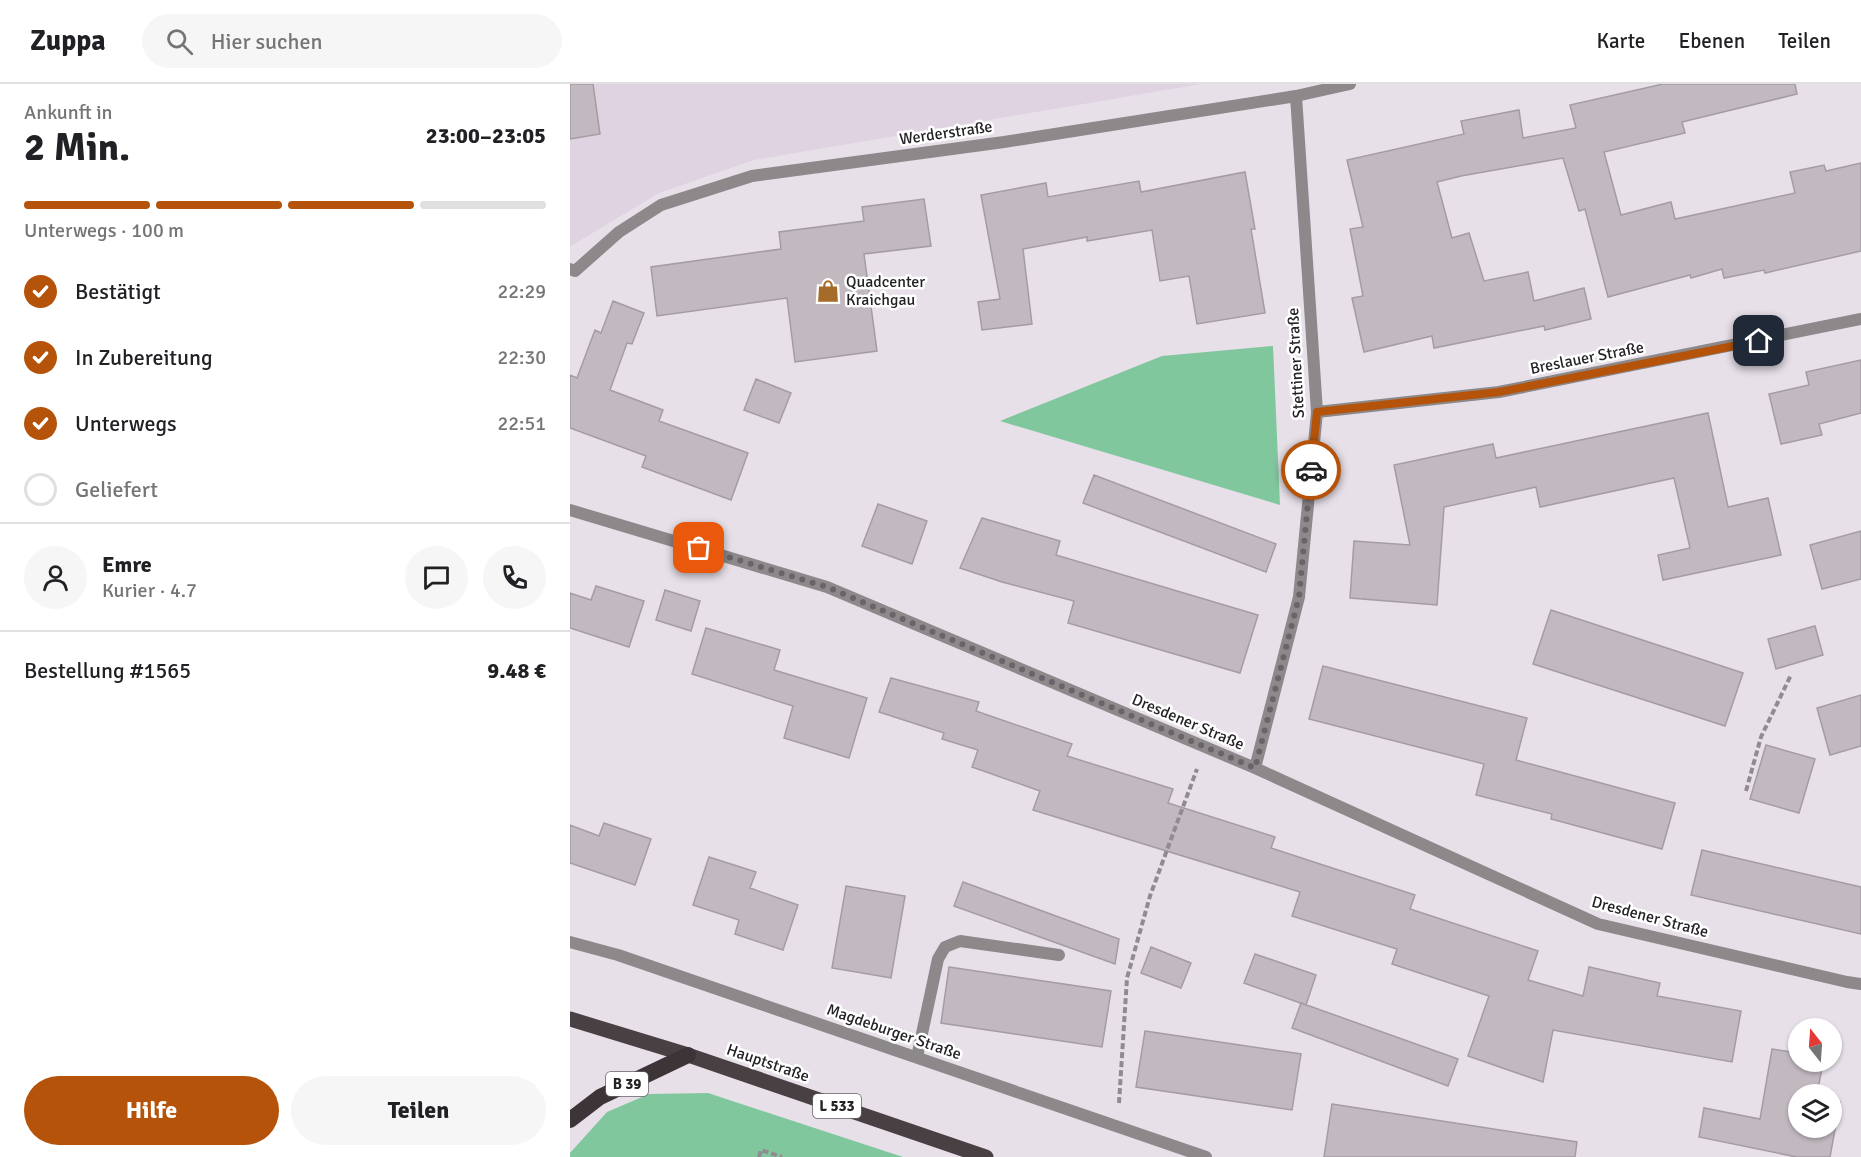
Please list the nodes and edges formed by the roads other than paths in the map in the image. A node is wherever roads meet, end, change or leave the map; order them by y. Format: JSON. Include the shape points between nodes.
{"nodes":[{"id":1,"x":1348,"y":84,"type":"edge"},
{"id":2,"x":1296,"y":96,"type":"junction"},
{"id":3,"x":572,"y":273,"type":"edge"},
{"id":4,"x":1861,"y":319,"type":"edge"},
{"id":5,"x":1317,"y":412,"type":"junction"},
{"id":6,"x":570,"y":510,"type":"edge"},
{"id":7,"x":1255,"y":768,"type":"junction"},
{"id":8,"x":570,"y":942,"type":"edge"},
{"id":9,"x":1059,"y":955,"type":"dead end"},
{"id":10,"x":1861,"y":984,"type":"edge"},
{"id":11,"x":570,"y":1018,"type":"edge"},
{"id":12,"x":688,"y":1055,"type":"junction"},
{"id":13,"x":917,"y":1057,"type":"junction"},
{"id":14,"x":570,"y":1120,"type":"edge"},
{"id":15,"x":986,"y":1157,"type":"edge"},
{"id":16,"x":1206,"y":1157,"type":"edge"}],
"edges":[{"from":1,"to":2,"type":"street","name":"Werderstraße"},
{"from":2,"to":3,"type":"street","name":"Werderstraße","via":[[1004,142],[752,176],[661,205],[619,232]]},
{"from":2,"to":5,"type":"street","name":"Stettiner Straße"},
{"from":4,"to":5,"type":"street","name":"Breslauer Straße","via":[[1499,392]]},
{"from":5,"to":7,"type":"street","name":"Stettiner Straße","via":[[1299,597]]},
{"from":6,"to":7,"type":"street","name":"Dresdener Straße","via":[[827,587]]},
{"from":7,"to":10,"type":"street","name":"Dresdener Straße","via":[[1598,924]]},
{"from":8,"to":13,"type":"street","name":"Magdeburger Straße"},
{"from":9,"to":13,"type":"street","via":[[960,941],[945,947],[938,959]]},
{"from":11,"to":12,"type":"main road","name":"Hauptstraße","number":"L 533"},
{"from":12,"to":14,"type":"highway","number":"B 39","via":[[600,1097]]},
{"from":12,"to":15,"type":"main road","name":"Hauptstraße","number":"L 533"},
{"from":13,"to":16,"type":"street","name":"Magdeburger Straße"}]}
